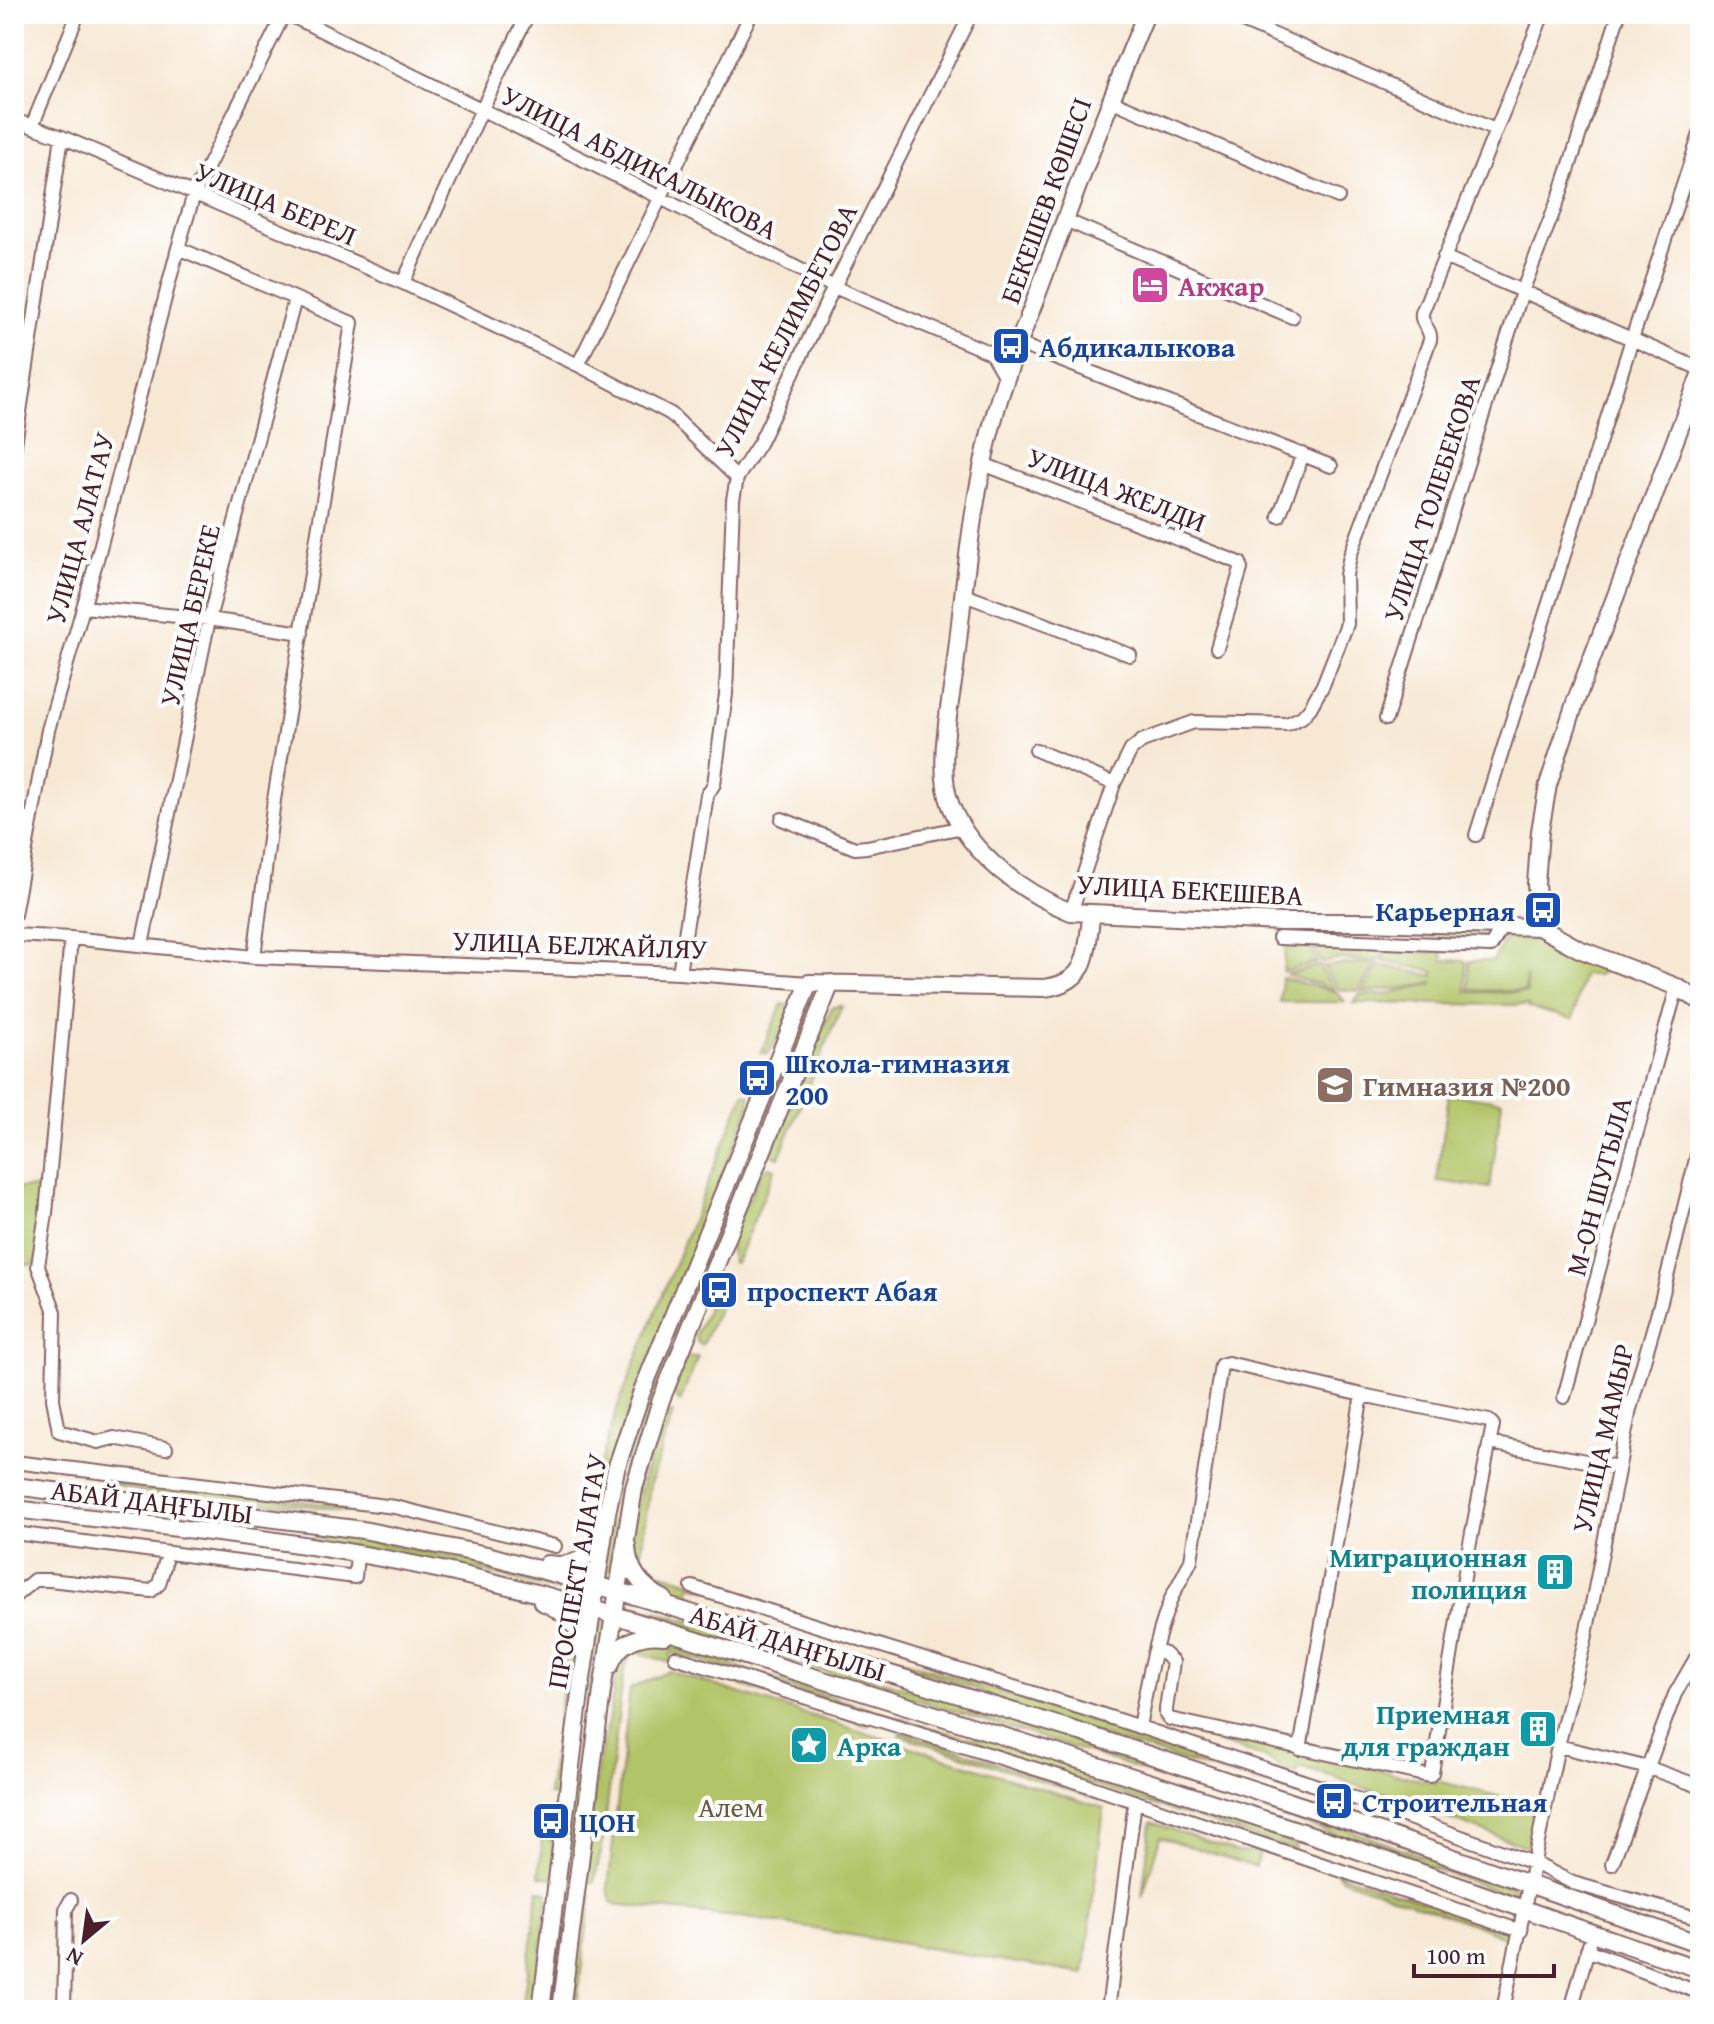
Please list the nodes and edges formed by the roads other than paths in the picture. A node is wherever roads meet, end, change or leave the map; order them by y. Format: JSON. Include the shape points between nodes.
{"nodes":[{"id":1,"x":78,"y":14,"type":"edge"},
{"id":2,"x":286,"y":14,"type":"edge"},
{"id":3,"x":528,"y":14,"type":"edge"},
{"id":4,"x":751,"y":14,"type":"edge"},
{"id":5,"x":971,"y":14,"type":"edge"},
{"id":6,"x":1146,"y":14,"type":"edge"},
{"id":7,"x":1226,"y":14,"type":"edge"},
{"id":8,"x":1543,"y":14,"type":"edge"},
{"id":9,"x":1619,"y":14,"type":"edge"},
{"id":10,"x":1110,"y":100,"type":"junction"},
{"id":11,"x":482,"y":109,"type":"junction"},
{"id":12,"x":14,"y":120,"type":"edge"},
{"id":13,"x":32,"y":126,"type":"junction"},
{"id":14,"x":1495,"y":130,"type":"junction"},
{"id":15,"x":1700,"y":134,"type":"edge"},
{"id":16,"x":62,"y":137,"type":"junction"},
{"id":17,"x":659,"y":197,"type":"junction"},
{"id":18,"x":1338,"y":197,"type":"dead end"},
{"id":19,"x":193,"y":199,"type":"junction"},
{"id":20,"x":1065,"y":220,"type":"junction"},
{"id":21,"x":178,"y":248,"type":"junction"},
{"id":22,"x":1444,"y":257,"type":"junction"},
{"id":23,"x":403,"y":283,"type":"junction"},
{"id":24,"x":834,"y":287,"type":"junction"},
{"id":25,"x":1522,"y":292,"type":"junction"},
{"id":26,"x":295,"y":299,"type":"junction"},
{"id":27,"x":1292,"y":317,"type":"dead end"},
{"id":28,"x":1632,"y":339,"type":"junction"},
{"id":29,"x":1019,"y":344,"type":"junction"},
{"id":30,"x":578,"y":365,"type":"junction"},
{"id":31,"x":1700,"y":372,"type":"edge"},
{"id":32,"x":1006,"y":379,"type":"junction"},
{"id":33,"x":14,"y":451,"type":"edge"},
{"id":34,"x":1303,"y":454,"type":"junction"},
{"id":35,"x":983,"y":464,"type":"junction"},
{"id":36,"x":1331,"y":466,"type":"dead end"},
{"id":37,"x":737,"y":478,"type":"junction"},
{"id":38,"x":1279,"y":516,"type":"dead end"},
{"id":39,"x":964,"y":595,"type":"junction"},
{"id":40,"x":83,"y":607,"type":"junction"},
{"id":41,"x":209,"y":619,"type":"junction"},
{"id":42,"x":302,"y":633,"type":"junction"},
{"id":43,"x":1217,"y":648,"type":"dead end"},
{"id":44,"x":1130,"y":655,"type":"dead end"},
{"id":45,"x":1386,"y":719,"type":"dead end"},
{"id":46,"x":1036,"y":750,"type":"dead end"},
{"id":47,"x":1114,"y":784,"type":"junction"},
{"id":48,"x":782,"y":819,"type":"dead end"},
{"id":49,"x":963,"y":827,"type":"junction"},
{"id":50,"x":1476,"y":835,"type":"dead end"},
{"id":51,"x":1071,"y":912,"type":"junction"},
{"id":52,"x":1092,"y":913,"type":"junction"},
{"id":53,"x":14,"y":915,"type":"edge"},
{"id":54,"x":1503,"y":925,"type":"junction"},
{"id":55,"x":1539,"y":927,"type":"junction"},
{"id":56,"x":14,"y":935,"type":"edge"},
{"id":57,"x":71,"y":938,"type":"junction"},
{"id":58,"x":1279,"y":938,"type":"dead end"},
{"id":59,"x":142,"y":945,"type":"junction"},
{"id":60,"x":254,"y":957,"type":"junction"},
{"id":61,"x":679,"y":973,"type":"junction"},
{"id":62,"x":809,"y":983,"type":"junction"},
{"id":63,"x":831,"y":983,"type":"junction"},
{"id":64,"x":1677,"y":987,"type":"junction"},
{"id":65,"x":1700,"y":1001,"type":"edge"},
{"id":66,"x":1700,"y":1143,"type":"edge"},
{"id":67,"x":739,"y":1154,"type":"junction"},
{"id":68,"x":758,"y":1159,"type":"junction"},
{"id":69,"x":663,"y":1339,"type":"junction"},
{"id":70,"x":683,"y":1344,"type":"junction"},
{"id":71,"x":1362,"y":1395,"type":"junction"},
{"id":72,"x":1564,"y":1397,"type":"dead end"},
{"id":73,"x":1490,"y":1443,"type":"junction"},
{"id":74,"x":166,"y":1448,"type":"dead end"},
{"id":75,"x":14,"y":1462,"type":"edge"},
{"id":76,"x":1618,"y":1467,"type":"junction"},
{"id":77,"x":14,"y":1486,"type":"edge"},
{"id":78,"x":14,"y":1509,"type":"edge"},
{"id":79,"x":607,"y":1513,"type":"junction"},
{"id":80,"x":628,"y":1516,"type":"junction"},
{"id":81,"x":300,"y":1522,"type":"junction"},
{"id":82,"x":14,"y":1533,"type":"edge"},
{"id":83,"x":297,"y":1546,"type":"junction"},
{"id":84,"x":555,"y":1546,"type":"dead end"},
{"id":85,"x":487,"y":1555,"type":"junction"},
{"id":86,"x":357,"y":1556,"type":"junction"},
{"id":87,"x":165,"y":1563,"type":"dead end"},
{"id":88,"x":481,"y":1579,"type":"junction"},
{"id":89,"x":597,"y":1586,"type":"junction"},
{"id":90,"x":692,"y":1587,"type":"dead end"},
{"id":91,"x":616,"y":1591,"type":"junction"},
{"id":92,"x":14,"y":1597,"type":"edge"},
{"id":93,"x":594,"y":1609,"type":"junction"},
{"id":94,"x":694,"y":1614,"type":"junction"},
{"id":95,"x":613,"y":1615,"type":"junction"},
{"id":96,"x":687,"y":1638,"type":"junction"},
{"id":97,"x":897,"y":1651,"type":"junction"},
{"id":98,"x":1700,"y":1651,"type":"edge"},
{"id":99,"x":1154,"y":1653,"type":"junction"},
{"id":100,"x":675,"y":1657,"type":"dead end"},
{"id":101,"x":890,"y":1674,"type":"junction"},
{"id":102,"x":581,"y":1685,"type":"junction"},
{"id":103,"x":602,"y":1691,"type":"junction"},
{"id":104,"x":884,"y":1699,"type":"junction"},
{"id":105,"x":879,"y":1721,"type":"junction"},
{"id":106,"x":1139,"y":1727,"type":"junction"},
{"id":107,"x":1558,"y":1746,"type":"junction"},
{"id":108,"x":1300,"y":1749,"type":"junction"},
{"id":109,"x":1649,"y":1768,"type":"junction"},
{"id":110,"x":1700,"y":1783,"type":"edge"},
{"id":111,"x":1135,"y":1801,"type":"junction"},
{"id":112,"x":1431,"y":1827,"type":"junction"},
{"id":113,"x":1424,"y":1847,"type":"junction"},
{"id":114,"x":1536,"y":1864,"type":"junction"},
{"id":115,"x":1612,"y":1864,"type":"dead end"},
{"id":116,"x":1416,"y":1871,"type":"junction"},
{"id":117,"x":1531,"y":1885,"type":"junction"},
{"id":118,"x":1408,"y":1892,"type":"junction"},
{"id":119,"x":71,"y":1900,"type":"dead end"},
{"id":120,"x":1526,"y":1910,"type":"junction"},
{"id":121,"x":1700,"y":1919,"type":"edge"},
{"id":122,"x":1521,"y":1931,"type":"junction"},
{"id":123,"x":1589,"y":1942,"type":"junction"},
{"id":124,"x":1700,"y":1944,"type":"edge"},
{"id":125,"x":1700,"y":1969,"type":"edge"},
{"id":126,"x":1700,"y":1993,"type":"edge"},
{"id":127,"x":64,"y":2010,"type":"edge"},
{"id":128,"x":541,"y":2010,"type":"edge"},
{"id":129,"x":561,"y":2010,"type":"edge"},
{"id":130,"x":1108,"y":2010,"type":"edge"},
{"id":131,"x":1503,"y":2010,"type":"edge"},
{"id":132,"x":1571,"y":2010,"type":"edge"}],
"edges":[{"from":1,"to":13,"type":"street"},
{"from":2,"to":11,"type":"street","name":"УЛИЦА АБДИКАЛЫКОВА"},
{"from":2,"to":19,"type":"street","name":"УЛИЦА АЛАТАУ"},
{"from":3,"to":11,"type":"street"},
{"from":4,"to":17,"type":"street"},
{"from":5,"to":24,"type":"street","name":"УЛИЦА КЕЛИМБЕТОВА"},
{"from":6,"to":10,"type":"main road","name":"БЕКЕШЕВ КӨШЕСІ"},
{"from":7,"to":14,"type":"street"},
{"from":8,"to":14,"type":"street"},
{"from":9,"to":25,"type":"street","name":"УЛИЦА ТОЛЕБЕКОВА"},
{"from":10,"to":18,"type":"street"},
{"from":10,"to":20,"type":"main road","name":"БЕКЕШЕВ КӨШЕСІ"},
{"from":11,"to":17,"type":"street","name":"УЛИЦА АБДИКАЛЫКОВА"},
{"from":11,"to":23,"type":"street"},
{"from":12,"to":13,"type":"street","name":"УЛИЦА БЕРЕЛ"},
{"from":13,"to":16,"type":"street","name":"УЛИЦА БЕРЕЛ"},
{"from":14,"to":22,"type":"street"},
{"from":15,"to":28,"type":"street"},
{"from":16,"to":19,"type":"street","name":"УЛИЦА БЕРЕЛ"},
{"from":16,"to":33,"type":"street"},
{"from":17,"to":24,"type":"street","name":"УЛИЦА АБДИКАЛЫКОВА"},
{"from":17,"to":30,"type":"street"},
{"from":19,"to":21,"type":"street","name":"УЛИЦА АЛАТАУ"},
{"from":19,"to":23,"type":"street","name":"УЛИЦА БЕРЕЛ"},
{"from":20,"to":27,"type":"street"},
{"from":20,"to":29,"type":"main road","name":"БЕКЕШЕВ КӨШЕСІ"},
{"from":21,"to":26,"type":"street"},
{"from":21,"to":40,"type":"street","name":"УЛИЦА АЛАТАУ"},
{"from":22,"to":25,"type":"street"},
{"from":22,"to":47,"type":"street","name":"УЛИЦА ТОЛЕБЕКОВА","via":[[1422,313],[1430,340],[1350,556],[1347,624],[1323,685],[1302,717],[1287,724],[1194,722],[1142,741],[1131,750]]},
{"from":23,"to":30,"type":"street","name":"УЛИЦА БЕРЕЛ"},
{"from":24,"to":32,"type":"street","name":"УЛИЦА АБДИКАЛЫКОВА","via":[[991,353]]},
{"from":24,"to":37,"type":"street","name":"УЛИЦА КЕЛИМБЕТОВА","via":[[760,442]]},
{"from":25,"to":28,"type":"street"},
{"from":25,"to":45,"type":"street","name":"УЛИЦА ТОЛЕБЕКОВА"},
{"from":26,"to":41,"type":"street","name":"УЛИЦА БЕРЕКЕ"},
{"from":26,"to":42,"type":"street","via":[[352,323]]},
{"from":28,"to":31,"type":"street"},
{"from":28,"to":50,"type":"street"},
{"from":29,"to":32,"type":"main road","name":"БЕКЕШЕВ КӨШЕСІ"},
{"from":29,"to":34,"type":"street"},
{"from":30,"to":37,"type":"street","name":"УЛИЦА БЕРЕЛ","via":[[671,414]]},
{"from":31,"to":55,"type":"main road","via":[[1548,785],[1537,871]]},
{"from":32,"to":35,"type":"main road","name":"БЕКЕШЕВ КӨШЕСІ"},
{"from":34,"to":36,"type":"street"},
{"from":34,"to":38,"type":"street"},
{"from":35,"to":39,"type":"main road","name":"БЕКЕШЕВ КӨШЕСІ"},
{"from":35,"to":43,"type":"street","name":"УЛИЦА ЖЕЛДИ","via":[[1235,559],[1241,569]]},
{"from":37,"to":61,"type":"street","name":"УЛИЦА КЕЛИМБЕТОВА","via":[[726,694]]},
{"from":39,"to":44,"type":"street"},
{"from":39,"to":49,"type":"main road","name":"УЛИЦА БЕКЕШЕВА","via":[[945,776],[950,804]]},
{"from":40,"to":41,"type":"street"},
{"from":40,"to":53,"type":"street","name":"УЛИЦА АЛАТАУ","via":[[48,730]]},
{"from":41,"to":42,"type":"street"},
{"from":41,"to":59,"type":"street","name":"УЛИЦА БЕРЕКЕ"},
{"from":42,"to":60,"type":"street"},
{"from":46,"to":47,"type":"street"},
{"from":47,"to":51,"type":"street"},
{"from":48,"to":49,"type":"street","via":[[855,848]]},
{"from":49,"to":51,"type":"main road","name":"УЛИЦА БЕКЕШЕВА","via":[[1001,869],[1048,903]]},
{"from":51,"to":52,"type":"main road","name":"УЛИЦА БЕКЕШЕВА"},
{"from":52,"to":54,"type":"main road","name":"УЛИЦА БЕКЕШЕВА"},
{"from":52,"to":63,"type":"main road","name":"УЛИЦА БЕЛЖАЙЛЯУ","via":[[1084,962],[1078,975],[1063,985]]},
{"from":54,"to":55,"type":"main road","name":"УЛИЦА БЕКЕШЕВА"},
{"from":54,"to":58,"type":"street","via":[[1491,946]]},
{"from":55,"to":64,"type":"main road","via":[[1579,949]]},
{"from":56,"to":57,"type":"street","name":"УЛИЦА БЕЛЖАЙЛЯУ"},
{"from":57,"to":59,"type":"street","name":"УЛИЦА БЕЛЖАЙЛЯУ"},
{"from":57,"to":74,"type":"street","via":[[38,1266],[55,1312],[53,1399],[59,1431],[98,1442],[114,1438]]},
{"from":59,"to":60,"type":"street","name":"УЛИЦА БЕЛЖАЙЛЯУ"},
{"from":60,"to":61,"type":"street","name":"УЛИЦА БЕЛЖАЙЛЯУ"},
{"from":61,"to":62,"type":"street","name":"УЛИЦА БЕЛЖАЙЛЯУ"},
{"from":62,"to":63,"type":"main road","name":"УЛИЦА БЕЛЖАЙЛЯУ"},
{"from":62,"to":67,"type":"main road","name":"ПРОСПЕКТ АЛАТАУ"},
{"from":63,"to":68,"type":"main road","name":"ПРОСПЕКТ АЛАТАУ"},
{"from":64,"to":65,"type":"main road"},
{"from":64,"to":72,"type":"street","name":"М-ОН ШУГЫЛА"},
{"from":66,"to":76,"type":"street","name":"УЛИЦА МАМЫР"},
{"from":67,"to":68,"type":"main road"},
{"from":67,"to":69,"type":"main road","name":"ПРОСПЕКТ АЛАТАУ"},
{"from":68,"to":70,"type":"main road","name":"ПРОСПЕКТ АЛАТАУ"},
{"from":69,"to":70,"type":"main road"},
{"from":69,"to":79,"type":"main road","name":"ПРОСПЕКТ АЛАТАУ","via":[[620,1456]]},
{"from":70,"to":80,"type":"main road","name":"ПРОСПЕКТ АЛАТАУ","via":[[645,1448]]},
{"from":71,"to":73,"type":"street","via":[[1489,1421]]},
{"from":71,"to":99,"type":"street","via":[[1221,1365],[1191,1560],[1169,1604]]},
{"from":71,"to":108,"type":"street"},
{"from":73,"to":76,"type":"street"},
{"from":73,"to":108,"type":"street","via":[[1432,1773],[1426,1776]]},
{"from":75,"to":84,"type":"street","via":[[395,1507]]},
{"from":76,"to":107,"type":"street","name":"УЛИЦА МАМЫР","via":[[1585,1640]]},
{"from":77,"to":81,"type":"main road"},
{"from":78,"to":83,"type":"main road","name":"АБАЙ ДАҢҒЫЛЫ"},
{"from":79,"to":85,"type":"main road","via":[[592,1551],[575,1563],[563,1566]]},
{"from":79,"to":89,"type":"main road","name":"ПРОСПЕКТ АЛАТАУ"},
{"from":80,"to":91,"type":"main road","name":"ПРОСПЕКТ АЛАТАУ"},
{"from":80,"to":94,"type":"main road","via":[[626,1550],[634,1574],[656,1595]]},
{"from":81,"to":83,"type":"main road"},
{"from":81,"to":85,"type":"main road"},
{"from":82,"to":86,"type":"street","via":[[355,1577]]},
{"from":83,"to":86,"type":"main road","name":"АБАЙ ДАҢҒЫЛЫ"},
{"from":85,"to":89,"type":"main road"},
{"from":86,"to":88,"type":"main road","name":"АБАЙ ДАҢҒЫЛЫ"},
{"from":87,"to":92,"type":"street","via":[[159,1584],[151,1591],[34,1580]]},
{"from":88,"to":93,"type":"main road","name":"АБАЙ ДАҢҒЫЛЫ"},
{"from":88,"to":102,"type":"main road","via":[[565,1613],[583,1647]]},
{"from":89,"to":91,"type":"main road"},
{"from":89,"to":93,"type":"main road","name":"ПРОСПЕКТ АЛАТАУ"},
{"from":90,"to":97,"type":"street"},
{"from":91,"to":94,"type":"main road"},
{"from":91,"to":95,"type":"main road","name":"ПРОСПЕКТ АЛАТАУ"},
{"from":93,"to":95,"type":"main road","name":"АБАЙ ДАҢҒЫЛЫ"},
{"from":93,"to":102,"type":"main road","name":"ПРОСПЕКТ АЛАТАУ"},
{"from":94,"to":101,"type":"main road"},
{"from":95,"to":96,"type":"main road","name":"АБАЙ ДАҢҒЫЛЫ"},
{"from":95,"to":103,"type":"main road","name":"ПРОСПЕКТ АЛАТАУ"},
{"from":96,"to":103,"type":"main road","via":[[655,1635],[630,1641],[612,1659]]},
{"from":96,"to":104,"type":"main road","name":"АБАЙ ДАҢҒЫЛЫ"},
{"from":97,"to":101,"type":"street"},
{"from":97,"to":106,"type":"street"},
{"from":98,"to":109,"type":"street","via":[[1675,1694]]},
{"from":99,"to":106,"type":"street"},
{"from":99,"to":108,"type":"street","via":[[1170,1658],[1174,1667],[1166,1709],[1170,1719]]},
{"from":100,"to":105,"type":"street"},
{"from":101,"to":113,"type":"main road"},
{"from":102,"to":128,"type":"main road","name":"ПРОСПЕКТ АЛАТАУ"},
{"from":103,"to":129,"type":"main road","name":"ПРОСПЕКТ АЛАТАУ"},
{"from":104,"to":105,"type":"street"},
{"from":104,"to":116,"type":"main road","name":"АБАЙ ДАҢҒЫЛЫ"},
{"from":105,"to":111,"type":"street"},
{"from":106,"to":112,"type":"street"},
{"from":107,"to":109,"type":"street"},
{"from":107,"to":114,"type":"street","name":"УЛИЦА МАМЫР"},
{"from":109,"to":110,"type":"street"},
{"from":109,"to":115,"type":"street"},
{"from":111,"to":118,"type":"street"},
{"from":111,"to":130,"type":"street"},
{"from":112,"to":113,"type":"street"},
{"from":112,"to":114,"type":"street"},
{"from":113,"to":117,"type":"main road"},
{"from":114,"to":117,"type":"street","name":"УЛИЦА МАМЫР"},
{"from":114,"to":121,"type":"street","via":[[1573,1883]]},
{"from":116,"to":118,"type":"street"},
{"from":116,"to":120,"type":"main road","name":"АБАЙ ДАҢҒЫЛЫ"},
{"from":117,"to":120,"type":"street","name":"УЛИЦА МАМЫР"},
{"from":117,"to":124,"type":"main road"},
{"from":118,"to":122,"type":"street"},
{"from":119,"to":127,"type":"street","via":[[66,1909]]},
{"from":120,"to":122,"type":"street","name":"УЛИЦА МАМЫР"},
{"from":120,"to":123,"type":"main road"},
{"from":122,"to":131,"type":"street","name":"УЛИЦА МАМЫР"},
{"from":123,"to":125,"type":"main road"},
{"from":123,"to":126,"type":"street"},
{"from":123,"to":132,"type":"street"}]}
